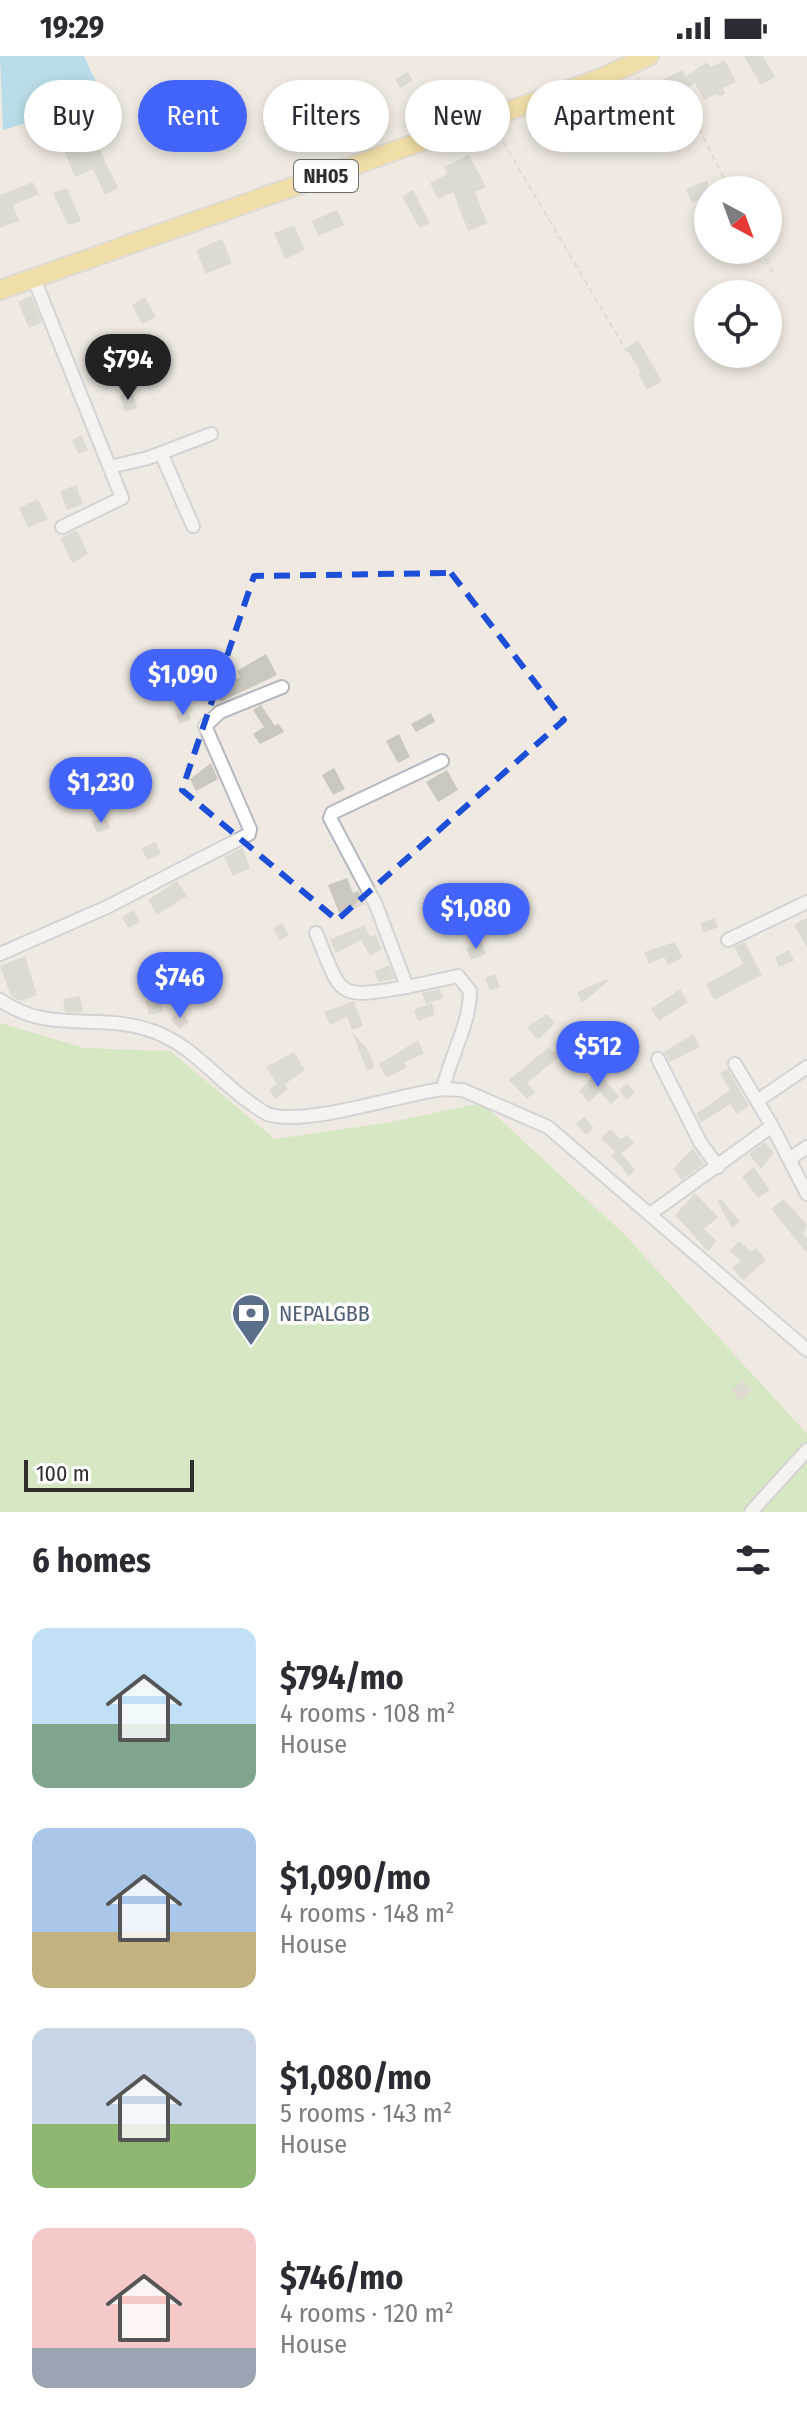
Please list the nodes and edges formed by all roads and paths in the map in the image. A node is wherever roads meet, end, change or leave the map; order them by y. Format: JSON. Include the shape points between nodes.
{"nodes":[{"id":1,"x":642,"y":58,"type":"edge"},
{"id":2,"x":510,"y":110,"type":"edge"},
{"id":3,"x":405,"y":147,"type":"edge"},
{"id":4,"x":510,"y":150,"type":"edge"},
{"id":5,"x":723,"y":176,"type":"edge"},
{"id":6,"x":768,"y":264,"type":"edge"},
{"id":7,"x":773,"y":273,"type":"dead end"},
{"id":8,"x":34,"y":279,"type":"junction"},
{"id":9,"x":0,"y":290,"type":"edge"},
{"id":10,"x":627,"y":352,"type":"dead end"},
{"id":11,"x":211,"y":434,"type":"dead end"},
{"id":12,"x":161,"y":453,"type":"junction"},
{"id":13,"x":110,"y":467,"type":"junction"},
{"id":14,"x":193,"y":526,"type":"dead end"},
{"id":15,"x":62,"y":527,"type":"dead end"},
{"id":16,"x":282,"y":687,"type":"dead end"},
{"id":17,"x":442,"y":761,"type":"dead end"},
{"id":18,"x":807,"y":902,"type":"edge"},
{"id":19,"x":316,"y":933,"type":"dead end"},
{"id":20,"x":728,"y":940,"type":"dead end"},
{"id":21,"x":0,"y":954,"type":"edge"},
{"id":22,"x":407,"y":987,"type":"junction"},
{"id":23,"x":0,"y":1000,"type":"edge"},
{"id":24,"x":658,"y":1059,"type":"dead end"},
{"id":25,"x":735,"y":1064,"type":"dead end"},
{"id":26,"x":807,"y":1067,"type":"edge"},
{"id":27,"x":443,"y":1089,"type":"junction"},
{"id":28,"x":757,"y":1101,"type":"junction"},
{"id":29,"x":772,"y":1126,"type":"junction"},
{"id":30,"x":807,"y":1147,"type":"edge"},
{"id":31,"x":791,"y":1158,"type":"junction"},
{"id":32,"x":718,"y":1167,"type":"junction"},
{"id":33,"x":807,"y":1194,"type":"edge"},
{"id":34,"x":650,"y":1214,"type":"junction"},
{"id":35,"x":807,"y":1350,"type":"edge"},
{"id":36,"x":807,"y":1450,"type":"edge"},
{"id":37,"x":751,"y":1512,"type":"edge"}],
"edges":[{"from":1,"to":2,"type":"main road","number":"NH05"},
{"from":1,"to":5,"type":"path","via":[[635,74],[676,138],[697,125]]},
{"from":3,"to":8,"type":"main road","number":"NH05"},
{"from":4,"to":10,"type":"path"},
{"from":6,"to":7,"type":"path"},
{"from":8,"to":9,"type":"main road","number":"NH05"},
{"from":8,"to":13,"type":"street"},
{"from":11,"to":12,"type":"street"},
{"from":12,"to":13,"type":"street"},
{"from":12,"to":14,"type":"street"},
{"from":13,"to":15,"type":"street","via":[[122,498]]},
{"from":16,"to":21,"type":"street","via":[[220,712],[205,726],[249,834],[107,907]]},
{"from":17,"to":22,"type":"street","via":[[330,818],[376,905]]},
{"from":18,"to":20,"type":"street"},
{"from":19,"to":22,"type":"street","via":[[338,986],[347,993]]},
{"from":22,"to":27,"type":"street","via":[[458,976],[470,991],[467,1017]]},
{"from":23,"to":27,"type":"street","via":[[45,1021],[145,1028],[181,1043],[268,1115],[302,1116]]},
{"from":24,"to":32,"type":"street"},
{"from":25,"to":28,"type":"street"},
{"from":26,"to":28,"type":"street"},
{"from":27,"to":34,"type":"street","via":[[463,1090],[548,1127]]},
{"from":28,"to":29,"type":"street"},
{"from":29,"to":31,"type":"street"},
{"from":29,"to":32,"type":"street"},
{"from":30,"to":31,"type":"street"},
{"from":31,"to":33,"type":"street"},
{"from":32,"to":34,"type":"street"},
{"from":34,"to":35,"type":"street"},
{"from":36,"to":37,"type":"street"}]}
